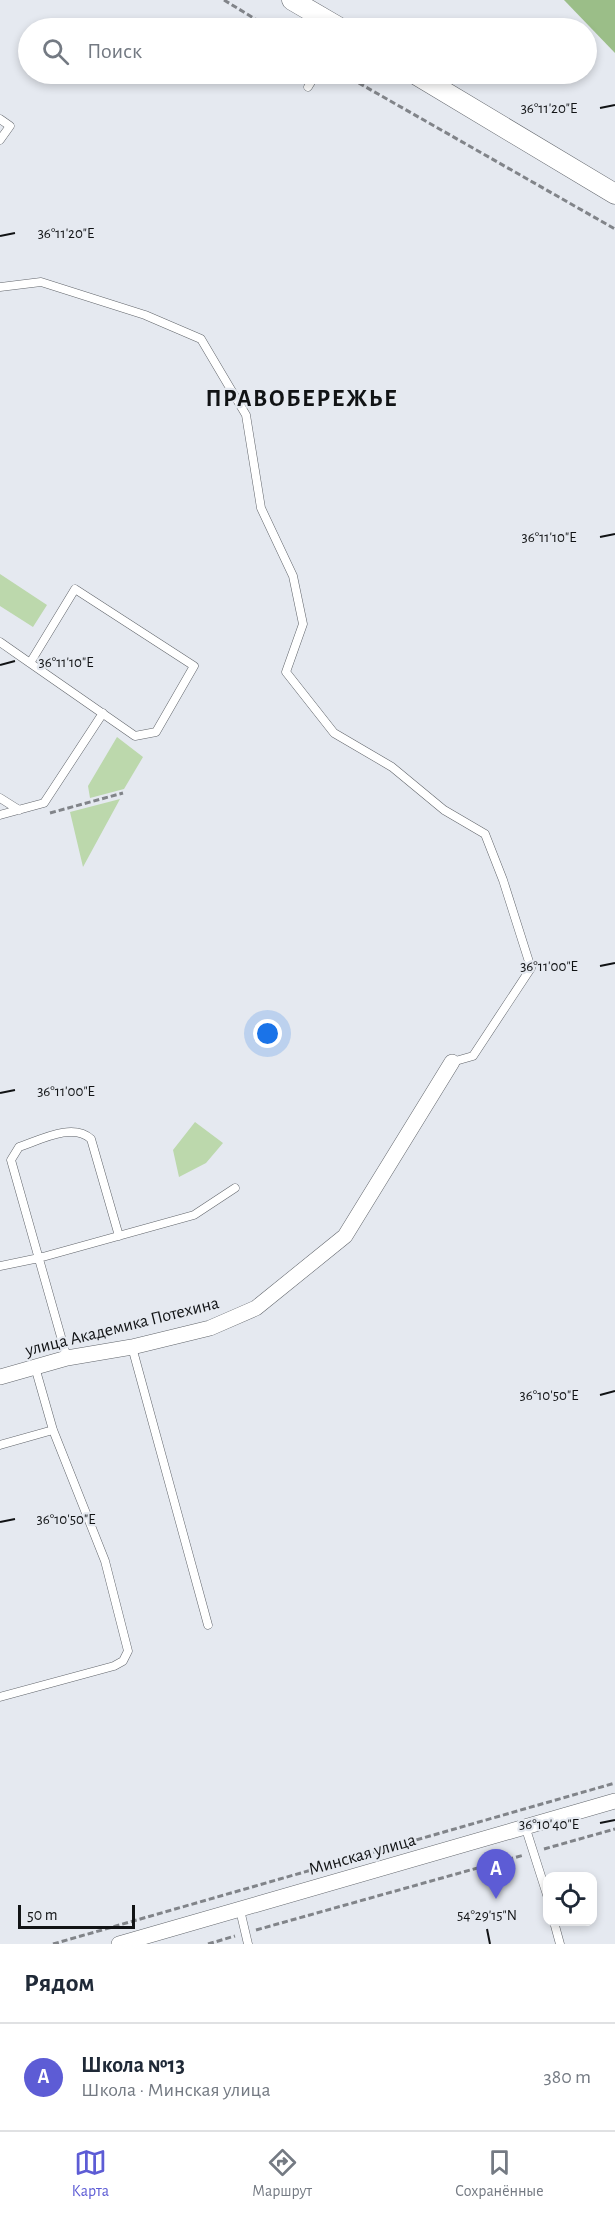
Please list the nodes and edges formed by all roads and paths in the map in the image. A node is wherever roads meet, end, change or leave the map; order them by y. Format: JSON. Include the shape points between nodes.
{"nodes":[{"id":1,"x":224,"y":0,"type":"edge"},
{"id":2,"x":292,"y":0,"type":"edge"},
{"id":3,"x":254,"y":18,"type":"edge"},
{"id":4,"x":322,"y":18,"type":"edge"},
{"id":5,"x":310,"y":84,"type":"edge"},
{"id":6,"x":361,"y":84,"type":"edge"},
{"id":7,"x":432,"y":84,"type":"edge"},
{"id":8,"x":308,"y":87,"type":"dead end"},
{"id":9,"x":0,"y":119,"type":"edge"},
{"id":10,"x":0,"y":140,"type":"edge"},
{"id":11,"x":615,"y":194,"type":"edge"},
{"id":12,"x":615,"y":229,"type":"edge"},
{"id":13,"x":0,"y":287,"type":"edge"},
{"id":14,"x":0,"y":642,"type":"edge"},
{"id":15,"x":30,"y":663,"type":"junction"},
{"id":16,"x":103,"y":713,"type":"junction"},
{"id":17,"x":123,"y":793,"type":"dead end"},
{"id":18,"x":0,"y":798,"type":"edge"},
{"id":19,"x":19,"y":810,"type":"junction"},
{"id":20,"x":0,"y":815,"type":"edge"},
{"id":21,"x":45,"y":815,"type":"dead end"},
{"id":22,"x":452,"y":1062,"type":"joint"},
{"id":23,"x":235,"y":1188,"type":"dead end"},
{"id":24,"x":118,"y":1236,"type":"junction"},
{"id":25,"x":39,"y":1258,"type":"junction"},
{"id":26,"x":0,"y":1266,"type":"edge"},
{"id":27,"x":132,"y":1347,"type":"junction"},
{"id":28,"x":67,"y":1358,"type":"junction"},
{"id":29,"x":35,"y":1367,"type":"junction"},
{"id":30,"x":0,"y":1377,"type":"edge"},
{"id":31,"x":53,"y":1430,"type":"junction"},
{"id":32,"x":0,"y":1445,"type":"edge"},
{"id":33,"x":208,"y":1625,"type":"dead end"},
{"id":34,"x":0,"y":1697,"type":"edge"},
{"id":35,"x":615,"y":1784,"type":"edge"},
{"id":36,"x":615,"y":1801,"type":"edge"},
{"id":37,"x":525,"y":1826,"type":"junction"},
{"id":38,"x":615,"y":1829,"type":"edge"},
{"id":39,"x":534,"y":1852,"type":"junction"},
{"id":40,"x":543,"y":1882,"type":"edge"},
{"id":41,"x":240,"y":1910,"type":"junction"},
{"id":42,"x":555,"y":1926,"type":"edge"},
{"id":43,"x":244,"y":1933,"type":"junction"},
{"id":44,"x":53,"y":1944,"type":"edge"},
{"id":45,"x":119,"y":1944,"type":"edge"},
{"id":46,"x":208,"y":1944,"type":"edge"},
{"id":47,"x":248,"y":1944,"type":"edge"},
{"id":48,"x":560,"y":1944,"type":"edge"}],
"edges":[{"from":1,"to":3,"type":"path"},
{"from":2,"to":4,"type":"street"},
{"from":5,"to":8,"type":"lane"},
{"from":6,"to":12,"type":"path"},
{"from":7,"to":11,"type":"street"},
{"from":9,"to":10,"type":"lane","via":[[10,126]]},
{"from":13,"to":22,"type":"lane","via":[[41,282],[145,315],[201,339],[246,415],[261,508],[293,576],[303,624],[285,672],[334,733],[392,767],[444,810],[485,834],[524,946],[531,968],[473,1056]]},
{"from":14,"to":15,"type":"lane"},
{"from":15,"to":16,"type":"lane"},
{"from":15,"to":16,"type":"lane","via":[[75,589],[194,666],[156,732],[135,736]]},
{"from":16,"to":19,"type":"lane","via":[[44,802]]},
{"from":17,"to":21,"type":"path"},
{"from":18,"to":19,"type":"lane"},
{"from":19,"to":20,"type":"lane"},
{"from":22,"to":27,"type":"street","name":"улица Академика Потехина","via":[[345,1236],[256,1308],[210,1328]]},
{"from":23,"to":24,"type":"lane","via":[[194,1215]]},
{"from":24,"to":25,"type":"lane"},
{"from":24,"to":25,"type":"lane","via":[[91,1139],[74,1130],[19,1147],[11,1160]]},
{"from":25,"to":26,"type":"lane"},
{"from":25,"to":28,"type":"lane"},
{"from":27,"to":28,"type":"street","name":"улица Академика Потехина"},
{"from":27,"to":33,"type":"lane"},
{"from":28,"to":29,"type":"street","name":"улица Академика Потехина"},
{"from":29,"to":30,"type":"street","name":"улица Академика Потехина"},
{"from":29,"to":31,"type":"lane"},
{"from":31,"to":32,"type":"lane"},
{"from":31,"to":34,"type":"lane","via":[[105,1561],[128,1651],[123,1661],[114,1666]]},
{"from":35,"to":44,"type":"path"},
{"from":36,"to":37,"type":"street","name":"Минская улица"},
{"from":37,"to":39,"type":"lane"},
{"from":37,"to":41,"type":"street","name":"Минская улица"},
{"from":38,"to":39,"type":"path"},
{"from":39,"to":40,"type":"lane"},
{"from":39,"to":43,"type":"path"},
{"from":41,"to":43,"type":"lane"},
{"from":41,"to":45,"type":"street","name":"Минская улица"},
{"from":42,"to":48,"type":"lane"},
{"from":43,"to":46,"type":"path"},
{"from":43,"to":47,"type":"lane"}]}
